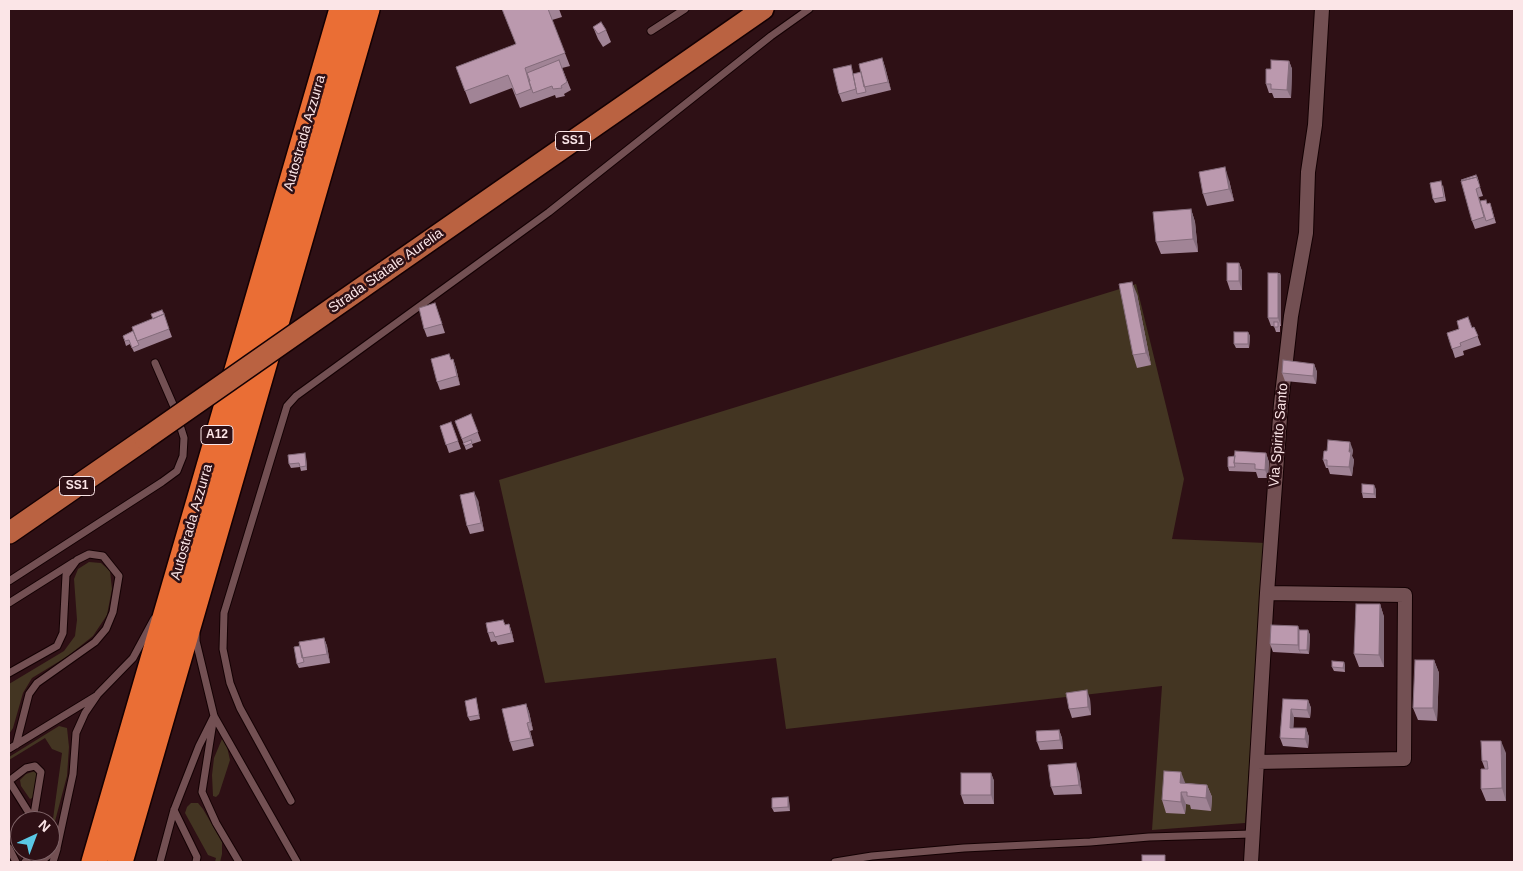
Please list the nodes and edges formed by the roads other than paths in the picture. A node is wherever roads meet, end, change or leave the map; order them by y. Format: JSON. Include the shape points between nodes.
{"nodes":[{"id":1,"x":342,"y":9,"type":"edge"},
{"id":2,"x":367,"y":9,"type":"edge"},
{"id":3,"x":685,"y":9,"type":"edge"},
{"id":4,"x":763,"y":9,"type":"edge"},
{"id":5,"x":809,"y":9,"type":"edge"},
{"id":6,"x":1322,"y":9,"type":"edge"},
{"id":7,"x":651,"y":32,"type":"dead end"},
{"id":8,"x":156,"y":364,"type":"dead end"},
{"id":9,"x":9,"y":533,"type":"edge"},
{"id":10,"x":77,"y":560,"type":"junction"},
{"id":11,"x":204,"y":572,"type":"junction"},
{"id":12,"x":177,"y":574,"type":"junction"},
{"id":13,"x":9,"y":581,"type":"edge"},
{"id":14,"x":1267,"y":593,"type":"junction"},
{"id":15,"x":9,"y":603,"type":"edge"},
{"id":16,"x":9,"y":673,"type":"edge"},
{"id":17,"x":98,"y":694,"type":"junction"},
{"id":18,"x":214,"y":716,"type":"junction"},
{"id":19,"x":12,"y":747,"type":"edge"},
{"id":20,"x":1257,"y":762,"type":"junction"},
{"id":21,"x":9,"y":781,"type":"edge"},
{"id":22,"x":291,"y":802,"type":"dead end"},
{"id":23,"x":174,"y":810,"type":"junction"},
{"id":24,"x":28,"y":811,"type":"edge"},
{"id":25,"x":35,"y":811,"type":"edge"},
{"id":26,"x":60,"y":834,"type":"edge"},
{"id":27,"x":1252,"y":834,"type":"junction"},
{"id":28,"x":9,"y":848,"type":"edge"},
{"id":29,"x":16,"y":862,"type":"edge"},
{"id":30,"x":94,"y":862,"type":"edge"},
{"id":31,"x":120,"y":862,"type":"edge"},
{"id":32,"x":160,"y":862,"type":"edge"},
{"id":33,"x":196,"y":862,"type":"edge"},
{"id":34,"x":238,"y":862,"type":"edge"},
{"id":35,"x":297,"y":862,"type":"edge"},
{"id":36,"x":835,"y":862,"type":"edge"},
{"id":37,"x":1250,"y":862,"type":"edge"}],
"edges":[{"from":1,"to":12,"type":"highway","name":"Autostrada Azzurra","number":"A12"},
{"from":2,"to":11,"type":"highway","name":"Autostrada Azzurra","number":"A12"},
{"from":3,"to":7,"type":"lane"},
{"from":4,"to":9,"type":"main road","name":"Strada Statale Aurelia","number":"SS1","bridge":true},
{"from":5,"to":22,"type":"lane","via":[[549,212],[296,396],[287,406],[224,613],[224,649],[230,683],[240,708]]},
{"from":6,"to":14,"type":"street","name":"Via Spirito Santo","via":[[1306,232],[1291,316],[1281,404]]},
{"from":8,"to":13,"type":"lane","via":[[184,438],[183,456],[176,472]]},
{"from":10,"to":15,"type":"lane"},
{"from":10,"to":16,"type":"lane","via":[[66,575],[63,633],[57,646]]},
{"from":10,"to":19,"type":"lane","via":[[89,554],[102,556],[119,576],[113,612],[106,629],[95,642],[37,683],[29,694]]},
{"from":11,"to":18,"type":"lane","via":[[196,642]]},
{"from":11,"to":31,"type":"highway","name":"Autostrada Azzurra","number":"A12"},
{"from":12,"to":17,"type":"lane","via":[[133,658]]},
{"from":12,"to":30,"type":"highway","name":"Autostrada Azzurra","number":"A12"},
{"from":14,"to":20,"type":"street","name":"Via Spirito Santo"},
{"from":14,"to":20,"type":"street","via":[[1405,595],[1404,760]]},
{"from":17,"to":19,"type":"lane"},
{"from":17,"to":26,"type":"lane","via":[[76,733],[73,774]]},
{"from":18,"to":23,"type":"lane"},
{"from":18,"to":34,"type":"lane","via":[[202,792]]},
{"from":18,"to":35,"type":"lane"},
{"from":20,"to":27,"type":"street","name":"Via Spirito Santo"},
{"from":21,"to":24,"type":"lane"},
{"from":21,"to":25,"type":"lane","via":[[26,768],[35,766],[41,772]]},
{"from":23,"to":32,"type":"lane"},
{"from":23,"to":33,"type":"lane","via":[[197,857]]},
{"from":27,"to":36,"type":"lane","via":[[1150,836],[964,848]]},
{"from":27,"to":37,"type":"street","name":"Via Spirito Santo"},
{"from":28,"to":29,"type":"lane"}]}
